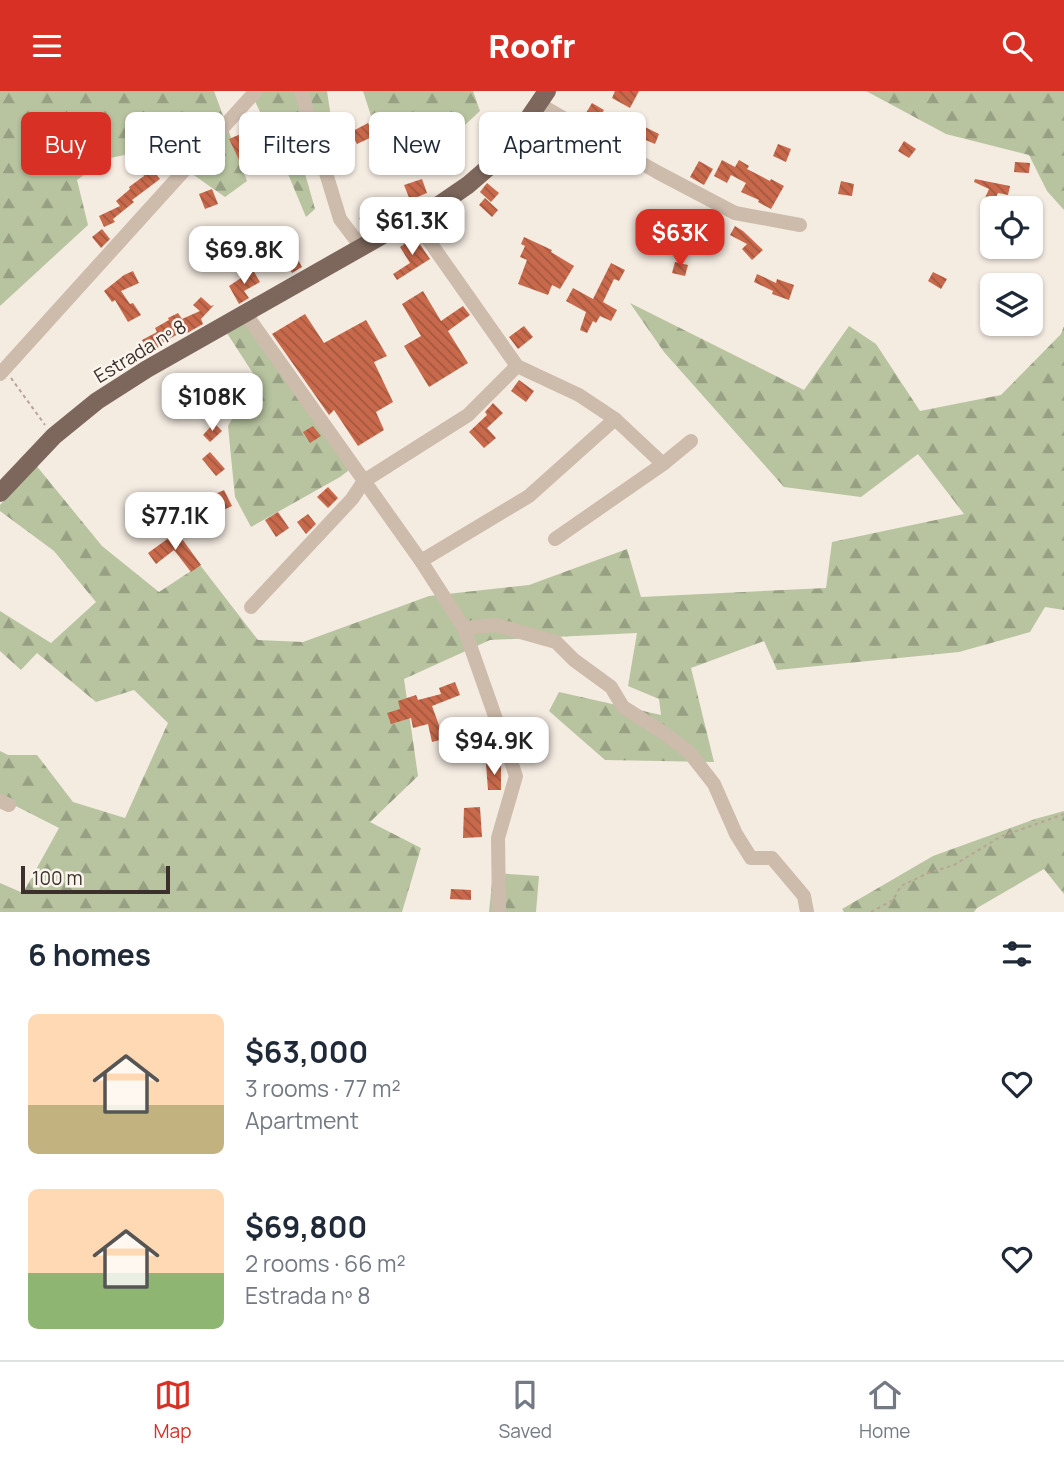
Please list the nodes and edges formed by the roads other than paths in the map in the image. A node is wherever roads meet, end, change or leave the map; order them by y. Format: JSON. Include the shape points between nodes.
{"nodes":[{"id":1,"x":256,"y":91,"type":"edge"},
{"id":2,"x":301,"y":91,"type":"edge"},
{"id":3,"x":543,"y":97,"type":"edge"},
{"id":4,"x":412,"y":218,"type":"junction"},
{"id":5,"x":800,"y":225,"type":"dead end"},
{"id":6,"x":362,"y":248,"type":"junction"},
{"id":7,"x":245,"y":313,"type":"junction"},
{"id":8,"x":517,"y":366,"type":"junction"},
{"id":9,"x":2,"y":372,"type":"edge"},
{"id":10,"x":615,"y":419,"type":"junction"},
{"id":11,"x":691,"y":442,"type":"dead end"},
{"id":12,"x":663,"y":464,"type":"junction"},
{"id":13,"x":364,"y":481,"type":"junction"},
{"id":14,"x":0,"y":493,"type":"edge"},
{"id":15,"x":555,"y":539,"type":"dead end"},
{"id":16,"x":421,"y":561,"type":"junction"},
{"id":17,"x":251,"y":607,"type":"dead end"},
{"id":18,"x":464,"y":628,"type":"junction"},
{"id":19,"x":499,"y":912,"type":"edge"},
{"id":20,"x":807,"y":912,"type":"edge"}],
"edges":[{"from":1,"to":9,"type":"street"},
{"from":2,"to":6,"type":"street","via":[[340,219]]},
{"from":3,"to":4,"type":"main road","name":"Estrada nº 8","via":[[505,152],[468,185]]},
{"from":3,"to":5,"type":"street","via":[[657,172],[735,213]]},
{"from":4,"to":6,"type":"main road","name":"Estrada nº 8"},
{"from":4,"to":8,"type":"street"},
{"from":6,"to":7,"type":"main road","name":"Estrada nº 8"},
{"from":7,"to":13,"type":"street"},
{"from":7,"to":14,"type":"main road","name":"Estrada nº 8","via":[[97,401],[54,436]]},
{"from":8,"to":10,"type":"street","via":[[579,395]]},
{"from":8,"to":13,"type":"street","via":[[468,415]]},
{"from":10,"to":12,"type":"street"},
{"from":10,"to":16,"type":"street","via":[[529,496]]},
{"from":11,"to":12,"type":"street"},
{"from":12,"to":15,"type":"street"},
{"from":13,"to":16,"type":"street"},
{"from":13,"to":17,"type":"street"},
{"from":16,"to":18,"type":"street"},
{"from":18,"to":19,"type":"street","via":[[516,776],[498,838]]},
{"from":18,"to":20,"type":"street","via":[[496,625],[556,642],[611,687],[624,707],[689,752],[714,784],[751,858],[772,858],[804,896]]}]}
